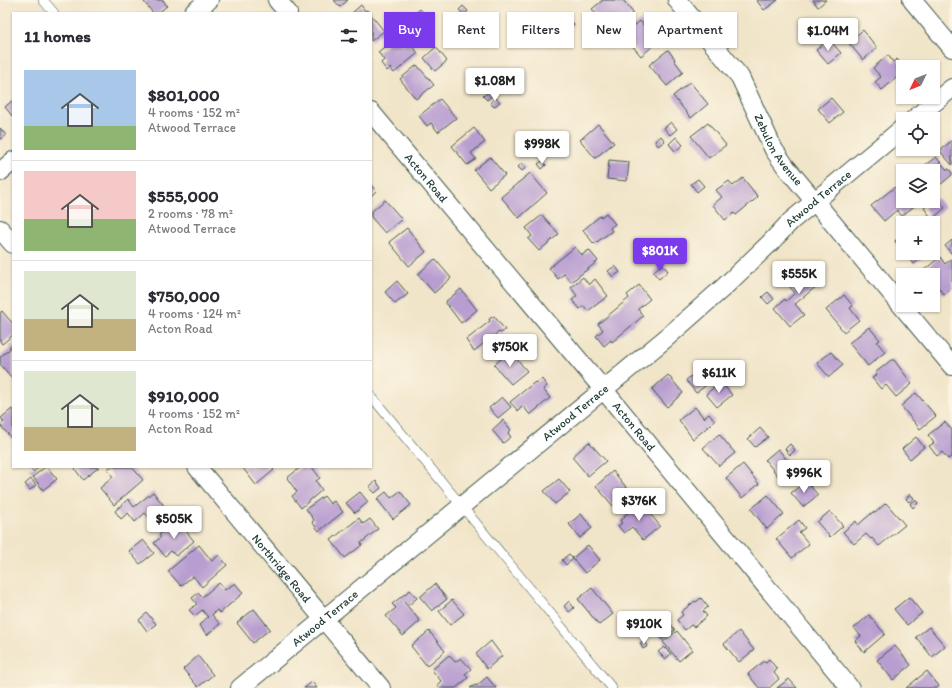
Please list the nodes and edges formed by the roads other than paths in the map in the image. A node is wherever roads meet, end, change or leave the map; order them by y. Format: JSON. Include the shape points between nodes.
{"nodes":[{"id":1,"x":43,"y":0,"type":"edge"},
{"id":2,"x":209,"y":0,"type":"edge"},
{"id":3,"x":277,"y":0,"type":"edge"},
{"id":4,"x":677,"y":0,"type":"edge"},
{"id":5,"x":912,"y":0,"type":"edge"},
{"id":6,"x":53,"y":12,"type":"edge"},
{"id":7,"x":194,"y":12,"type":"edge"},
{"id":8,"x":287,"y":12,"type":"edge"},
{"id":9,"x":952,"y":48,"type":"edge"},
{"id":10,"x":952,"y":88,"type":"edge"},
{"id":11,"x":923,"y":112,"type":"edge"},
{"id":12,"x":372,"y":113,"type":"edge"},
{"id":13,"x":896,"y":134,"type":"edge"},
{"id":14,"x":12,"y":162,"type":"edge"},
{"id":15,"x":0,"y":172,"type":"edge"},
{"id":16,"x":814,"y":201,"type":"junction"},
{"id":17,"x":0,"y":228,"type":"edge"},
{"id":18,"x":12,"y":243,"type":"edge"},
{"id":19,"x":952,"y":366,"type":"edge"},
{"id":20,"x":603,"y":389,"type":"junction"},
{"id":21,"x":372,"y":397,"type":"edge"},
{"id":22,"x":199,"y":468,"type":"edge"},
{"id":23,"x":461,"y":505,"type":"junction"},
{"id":24,"x":324,"y":618,"type":"junction"},
{"id":25,"x":240,"y":688,"type":"edge"},
{"id":26,"x":381,"y":688,"type":"edge"},
{"id":27,"x":612,"y":688,"type":"edge"},
{"id":28,"x":850,"y":688,"type":"edge"}],
"edges":[{"from":1,"to":6,"type":"lane"},
{"from":2,"to":7,"type":"street"},
{"from":3,"to":8,"type":"street"},
{"from":4,"to":16,"type":"street","name":"Zebulon Avenue","via":[[740,77],[774,150]]},
{"from":5,"to":9,"type":"street"},
{"from":10,"to":11,"type":"street"},
{"from":12,"to":20,"type":"street","name":"Acton Road"},
{"from":13,"to":16,"type":"street","name":"Atwood Terrace"},
{"from":14,"to":15,"type":"street"},
{"from":16,"to":19,"type":"street","name":"Zebulon Avenue"},
{"from":16,"to":20,"type":"street","name":"Atwood Terrace","via":[[724,287]]},
{"from":17,"to":18,"type":"street"},
{"from":20,"to":23,"type":"street","name":"Atwood Terrace"},
{"from":20,"to":28,"type":"street","name":"Acton Road"},
{"from":21,"to":23,"type":"lane"},
{"from":22,"to":24,"type":"street","name":"Northridge Road"},
{"from":23,"to":24,"type":"street","name":"Atwood Terrace"},
{"from":23,"to":27,"type":"lane"},
{"from":24,"to":25,"type":"street","name":"Atwood Terrace"},
{"from":24,"to":26,"type":"street","name":"Northridge Road"}]}
